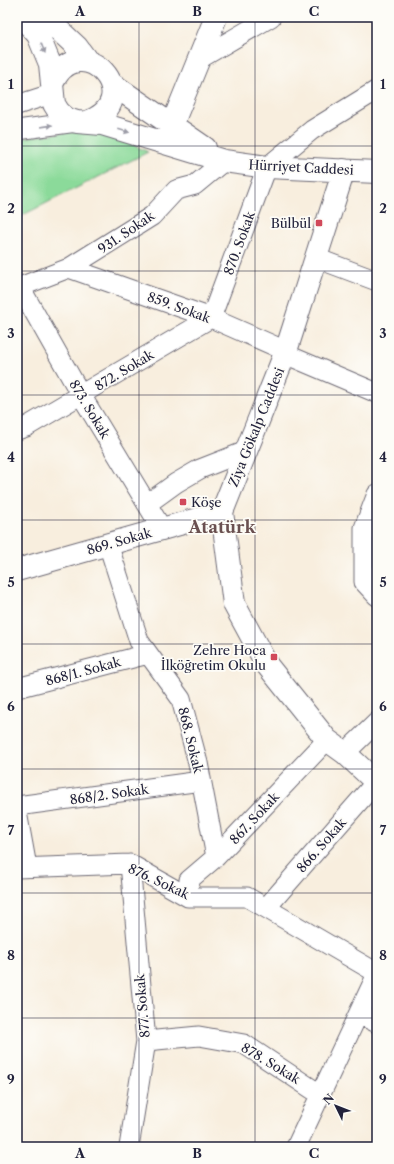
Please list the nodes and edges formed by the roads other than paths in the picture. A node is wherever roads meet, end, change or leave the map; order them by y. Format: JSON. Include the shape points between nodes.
{"nodes":[{"id":1,"x":22,"y":17,"type":"edge"},
{"id":2,"x":45,"y":17,"type":"edge"},
{"id":3,"x":216,"y":17,"type":"edge"},
{"id":4,"x":271,"y":17,"type":"edge"},
{"id":5,"x":201,"y":58,"type":"junction"},
{"id":6,"x":88,"y":62,"type":"junction"},
{"id":7,"x":112,"y":84,"type":"junction"},
{"id":8,"x":52,"y":89,"type":"junction"},
{"id":9,"x":377,"y":90,"type":"edge"},
{"id":10,"x":17,"y":105,"type":"edge"},
{"id":11,"x":82,"y":122,"type":"junction"},
{"id":12,"x":172,"y":125,"type":"junction"},
{"id":13,"x":17,"y":130,"type":"edge"},
{"id":14,"x":224,"y":162,"type":"junction"},
{"id":15,"x":267,"y":167,"type":"junction"},
{"id":16,"x":344,"y":170,"type":"junction"},
{"id":17,"x":377,"y":172,"type":"edge"},
{"id":18,"x":316,"y":258,"type":"junction"},
{"id":19,"x":69,"y":268,"type":"junction"},
{"id":20,"x":377,"y":280,"type":"edge"},
{"id":21,"x":19,"y":287,"type":"edge"},
{"id":22,"x":210,"y":318,"type":"junction"},
{"id":23,"x":285,"y":352,"type":"junction"},
{"id":24,"x":377,"y":393,"type":"edge"},
{"id":25,"x":81,"y":395,"type":"junction"},
{"id":26,"x":17,"y":430,"type":"edge"},
{"id":27,"x":246,"y":451,"type":"junction"},
{"id":28,"x":377,"y":494,"type":"edge"},
{"id":29,"x":147,"y":504,"type":"junction"},
{"id":30,"x":222,"y":512,"type":"junction"},
{"id":31,"x":162,"y":529,"type":"junction"},
{"id":32,"x":108,"y":544,"type":"junction"},
{"id":33,"x":377,"y":554,"type":"edge"},
{"id":34,"x":364,"y":567,"type":"junction"},
{"id":35,"x":17,"y":570,"type":"edge"},
{"id":36,"x":377,"y":596,"type":"edge"},
{"id":37,"x":148,"y":654,"type":"junction"},
{"id":38,"x":17,"y":688,"type":"edge"},
{"id":39,"x":377,"y":722,"type":"edge"},
{"id":40,"x":327,"y":740,"type":"junction"},
{"id":41,"x":345,"y":753,"type":"junction"},
{"id":42,"x":202,"y":782,"type":"junction"},
{"id":43,"x":376,"y":783,"type":"edge"},
{"id":44,"x":17,"y":806,"type":"edge"},
{"id":45,"x":17,"y":812,"type":"edge"},
{"id":46,"x":216,"y":858,"type":"junction"},
{"id":47,"x":130,"y":864,"type":"junction"},
{"id":48,"x":22,"y":868,"type":"edge"},
{"id":49,"x":188,"y":897,"type":"junction"},
{"id":50,"x":266,"y":908,"type":"junction"},
{"id":51,"x":377,"y":974,"type":"edge"},
{"id":52,"x":359,"y":1014,"type":"junction"},
{"id":53,"x":377,"y":1023,"type":"edge"},
{"id":54,"x":146,"y":1041,"type":"junction"},
{"id":55,"x":321,"y":1094,"type":"junction"},
{"id":56,"x":133,"y":1145,"type":"edge"},
{"id":57,"x":296,"y":1147,"type":"edge"}],
"edges":[{"from":1,"to":8,"type":"main road","name":"Hürriyet Caddesi","one_way":true,"via":[[38,35],[50,64]]},
{"from":2,"to":6,"type":"main road","name":"Hürriyet Caddesi","via":[[77,47]]},
{"from":3,"to":5,"type":"main road"},
{"from":4,"to":5,"type":"street"},
{"from":5,"to":12,"type":"main road"},
{"from":6,"to":7,"type":"main road","name":"Hürriyet Caddesi","via":[[101,68]]},
{"from":6,"to":8,"type":"main road","via":[[72,63],[63,67],[56,75]]},
{"from":7,"to":11,"type":"main road","via":[[110,104],[104,112],[96,119]]},
{"from":7,"to":12,"type":"main road","name":"Hürriyet Caddesi"},
{"from":8,"to":10,"type":"street"},
{"from":8,"to":11,"type":"main road","name":"Hürriyet Caddesi","via":[[54,104],[59,112],[67,119]]},
{"from":9,"to":15,"type":"street","via":[[312,130]]},
{"from":13,"to":11,"type":"street","one_way":true},
{"from":11,"to":14,"type":"main road","name":"Hürriyet Caddesi","one_way":true,"via":[[102,124]]},
{"from":12,"to":14,"type":"main road","name":"Hürriyet Caddesi"},
{"from":14,"to":15,"type":"main road","name":"Hürriyet Caddesi"},
{"from":14,"to":19,"type":"street","name":"931. Sokak","via":[[195,185],[176,190],[152,216]]},
{"from":15,"to":16,"type":"main road","name":"Hürriyet Caddesi"},
{"from":15,"to":22,"type":"street","name":"870. Sokak"},
{"from":16,"to":17,"type":"main road","name":"Hürriyet Caddesi"},
{"from":16,"to":18,"type":"main road","name":"Ziya Gökalp Caddesi"},
{"from":18,"to":20,"type":"street"},
{"from":18,"to":23,"type":"main road","name":"Ziya Gökalp Caddesi"},
{"from":19,"to":21,"type":"street","name":"931. Sokak"},
{"from":19,"to":22,"type":"street","name":"859. Sokak"},
{"from":21,"to":25,"type":"street","name":"873. Sokak"},
{"from":22,"to":23,"type":"street","name":"859. Sokak"},
{"from":22,"to":25,"type":"street","name":"872. Sokak"},
{"from":23,"to":24,"type":"street","name":"859. Sokak"},
{"from":23,"to":27,"type":"main road","name":"Ziya Gökalp Caddesi"},
{"from":25,"to":26,"type":"street","name":"872. Sokak"},
{"from":25,"to":29,"type":"street","name":"873. Sokak"},
{"from":27,"to":29,"type":"street","via":[[200,469]]},
{"from":27,"to":30,"type":"main road","name":"Ziya Gökalp Caddesi"},
{"from":28,"to":34,"type":"street","via":[[364,528]]},
{"from":29,"to":31,"type":"street","name":"873. Sokak"},
{"from":30,"to":31,"type":"main road","name":"869. Sokak"},
{"from":30,"to":40,"type":"main road","name":"Ziya Gökalp Caddesi","via":[[234,604],[267,665]]},
{"from":31,"to":32,"type":"main road","name":"869. Sokak"},
{"from":32,"to":35,"type":"main road","name":"869. Sokak"},
{"from":32,"to":37,"type":"street","name":"868. Sokak","via":[[139,641]]},
{"from":33,"to":34,"type":"street"},
{"from":34,"to":36,"type":"street","via":[[364,582]]},
{"from":37,"to":38,"type":"street","name":"868/1. Sokak"},
{"from":37,"to":42,"type":"street","name":"868. Sokak","via":[[181,699]]},
{"from":39,"to":41,"type":"street"},
{"from":40,"to":41,"type":"main road","name":"Ziya Gökalp Caddesi"},
{"from":40,"to":46,"type":"street","name":"867. Sokak"},
{"from":41,"to":43,"type":"main road","name":"Ziya Gökalp Caddesi"},
{"from":42,"to":44,"type":"street","name":"868/2. Sokak"},
{"from":42,"to":46,"type":"street","name":"868. Sokak"},
{"from":43,"to":50,"type":"street","name":"866. Sokak"},
{"from":45,"to":48,"type":"street"},
{"from":46,"to":49,"type":"street","name":"867. Sokak","via":[[189,880]]},
{"from":47,"to":48,"type":"street","name":"876. Sokak"},
{"from":47,"to":49,"type":"street","name":"876. Sokak"},
{"from":47,"to":54,"type":"street","name":"877. Sokak"},
{"from":49,"to":50,"type":"street","name":"876. Sokak","via":[[247,897]]},
{"from":50,"to":51,"type":"street","name":"876. Sokak"},
{"from":51,"to":52,"type":"street"},
{"from":52,"to":53,"type":"street"},
{"from":52,"to":55,"type":"street"},
{"from":54,"to":55,"type":"street","name":"878. Sokak","via":[[199,1036],[244,1044]]},
{"from":54,"to":56,"type":"street","name":"877. Sokak"},
{"from":55,"to":57,"type":"street"}]}
